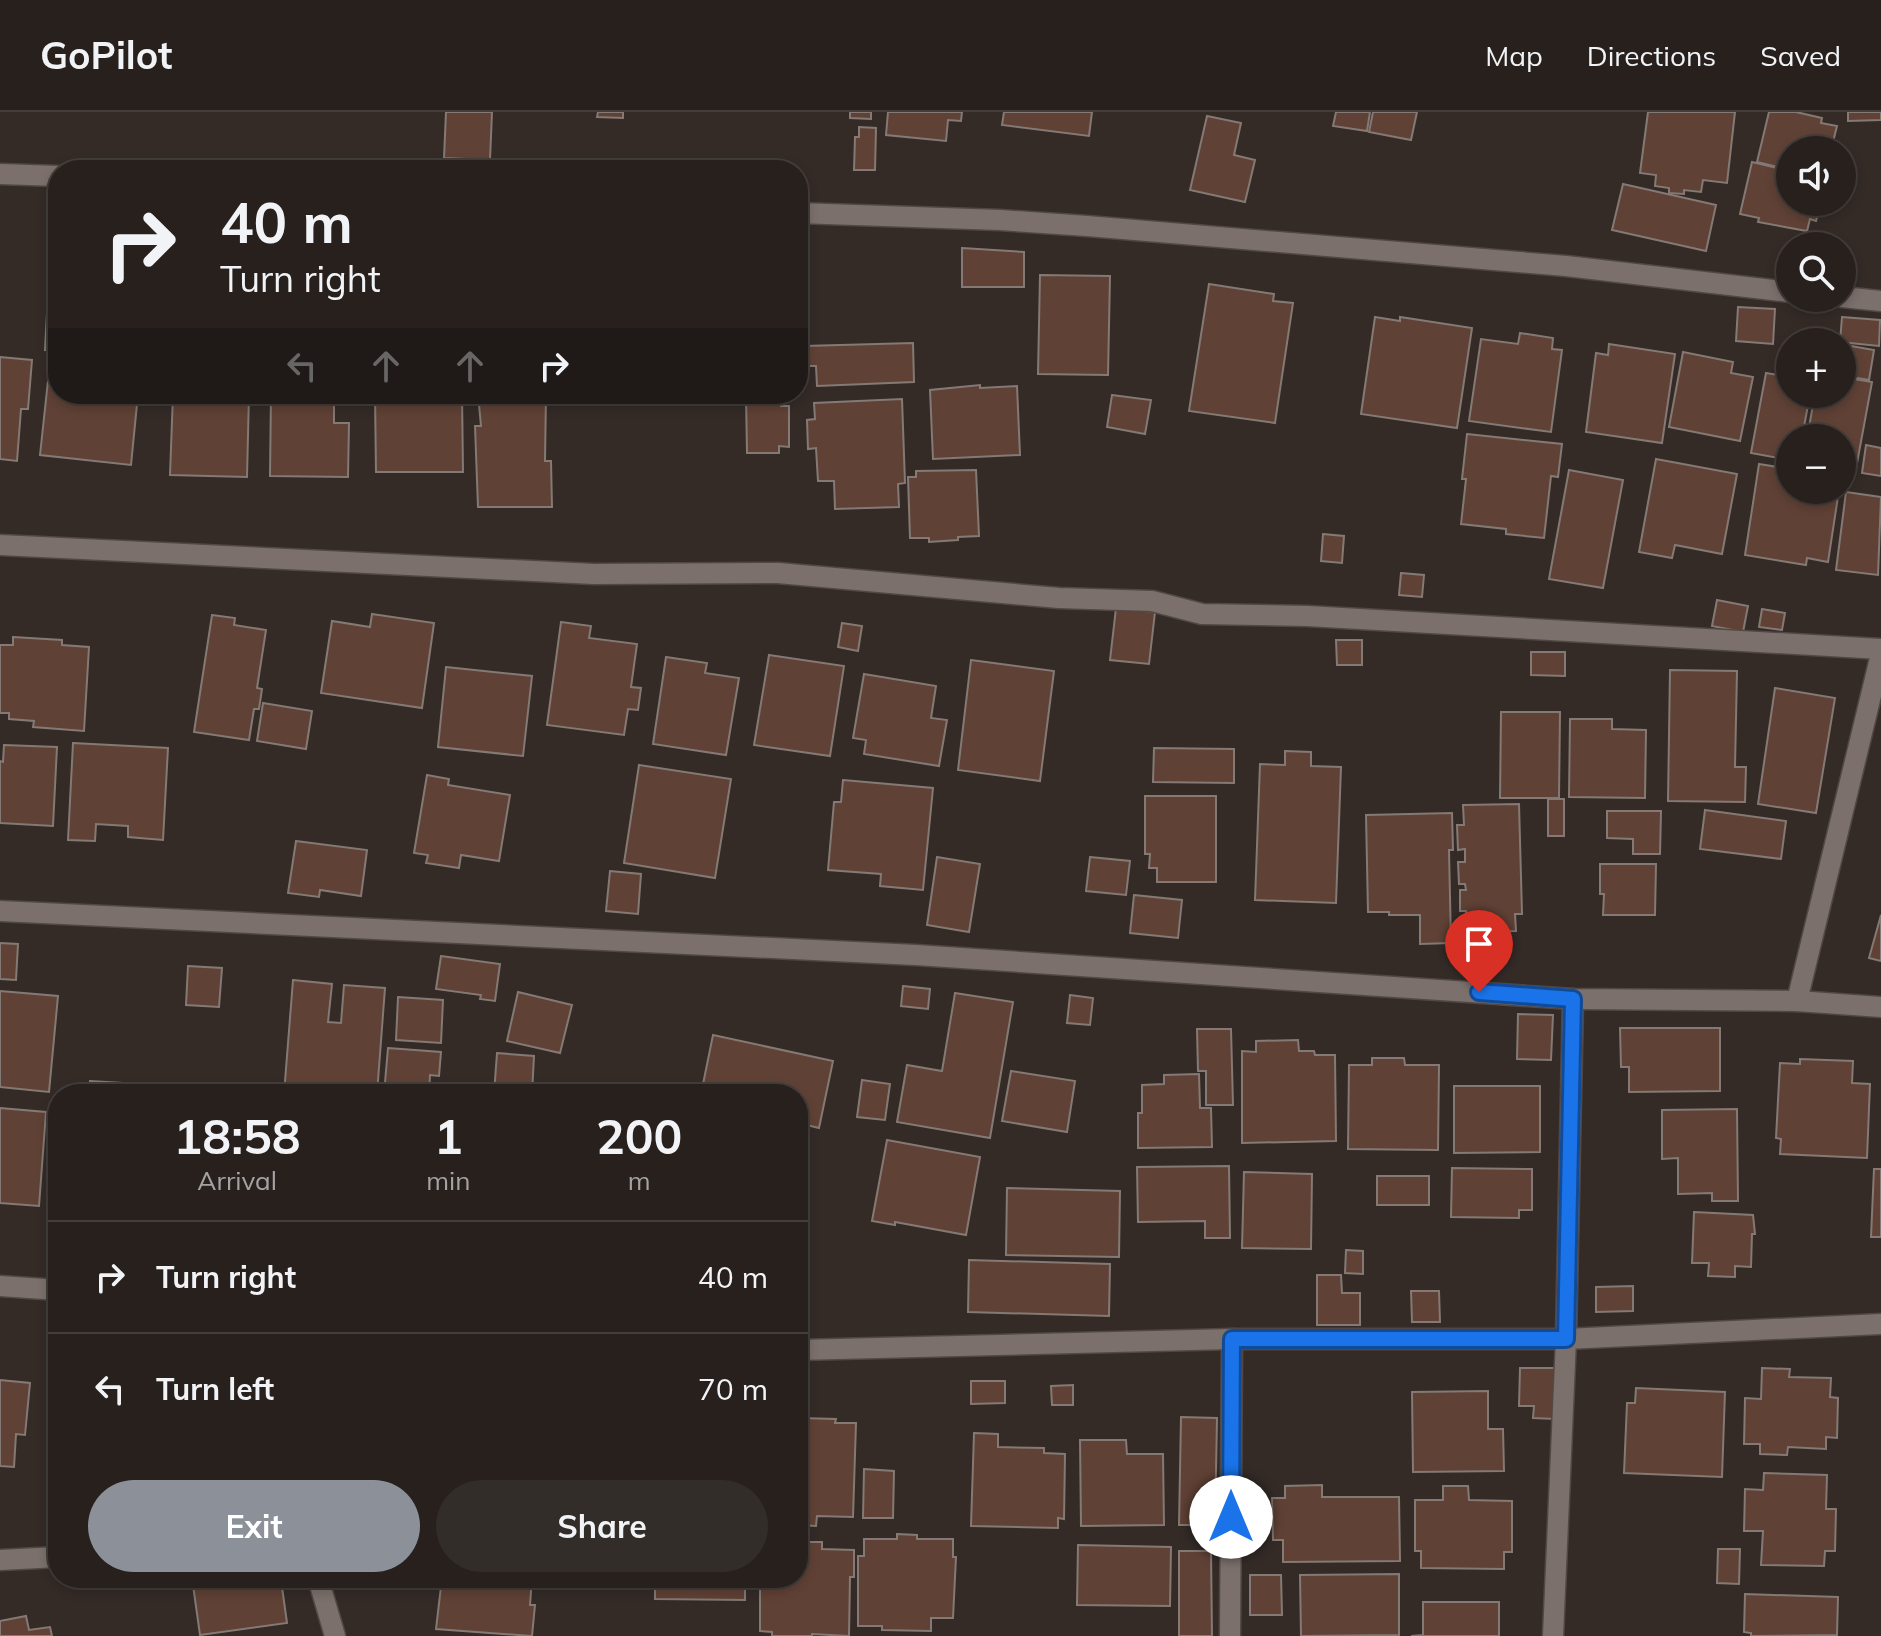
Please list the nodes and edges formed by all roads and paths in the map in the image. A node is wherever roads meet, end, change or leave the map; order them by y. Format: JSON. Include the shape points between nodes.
{"nodes":[{"id":1,"x":0,"y":174,"type":"edge"},
{"id":2,"x":48,"y":176,"type":"edge"},
{"id":3,"x":808,"y":213,"type":"edge"},
{"id":4,"x":1776,"y":290,"type":"edge"},
{"id":5,"x":1856,"y":298,"type":"edge"},
{"id":6,"x":1881,"y":301,"type":"edge"},
{"id":7,"x":0,"y":545,"type":"edge"},
{"id":8,"x":1881,"y":652,"type":"edge"},
{"id":9,"x":0,"y":911,"type":"edge"},
{"id":10,"x":1573,"y":999,"type":"junction"},
{"id":11,"x":1797,"y":1001,"type":"junction"},
{"id":12,"x":1881,"y":1007,"type":"edge"},
{"id":13,"x":0,"y":1286,"type":"edge"},
{"id":14,"x":48,"y":1289,"type":"edge"},
{"id":15,"x":1881,"y":1324,"type":"edge"},
{"id":16,"x":1232,"y":1339,"type":"junction"},
{"id":17,"x":1566,"y":1339,"type":"junction"},
{"id":18,"x":808,"y":1350,"type":"edge"},
{"id":19,"x":48,"y":1558,"type":"edge"},
{"id":20,"x":0,"y":1560,"type":"edge"},
{"id":21,"x":321,"y":1588,"type":"edge"},
{"id":22,"x":335,"y":1636,"type":"edge"},
{"id":23,"x":1230,"y":1636,"type":"edge"},
{"id":24,"x":1553,"y":1636,"type":"edge"}],
"edges":[{"from":1,"to":2,"type":"street"},
{"from":3,"to":4,"type":"street","via":[[1087,226],[1566,266]]},
{"from":5,"to":6,"type":"street"},
{"from":7,"to":8,"type":"street","via":[[594,574],[778,573],[1152,601],[1202,614]]},
{"from":8,"to":11,"type":"street"},
{"from":9,"to":10,"type":"street","via":[[916,955]]},
{"from":10,"to":11,"type":"street"},
{"from":10,"to":17,"type":"street"},
{"from":11,"to":12,"type":"street"},
{"from":13,"to":14,"type":"street"},
{"from":15,"to":17,"type":"street"},
{"from":16,"to":17,"type":"street"},
{"from":16,"to":18,"type":"street"},
{"from":16,"to":23,"type":"street"},
{"from":17,"to":24,"type":"street"},
{"from":19,"to":20,"type":"street"},
{"from":21,"to":22,"type":"street"}]}
